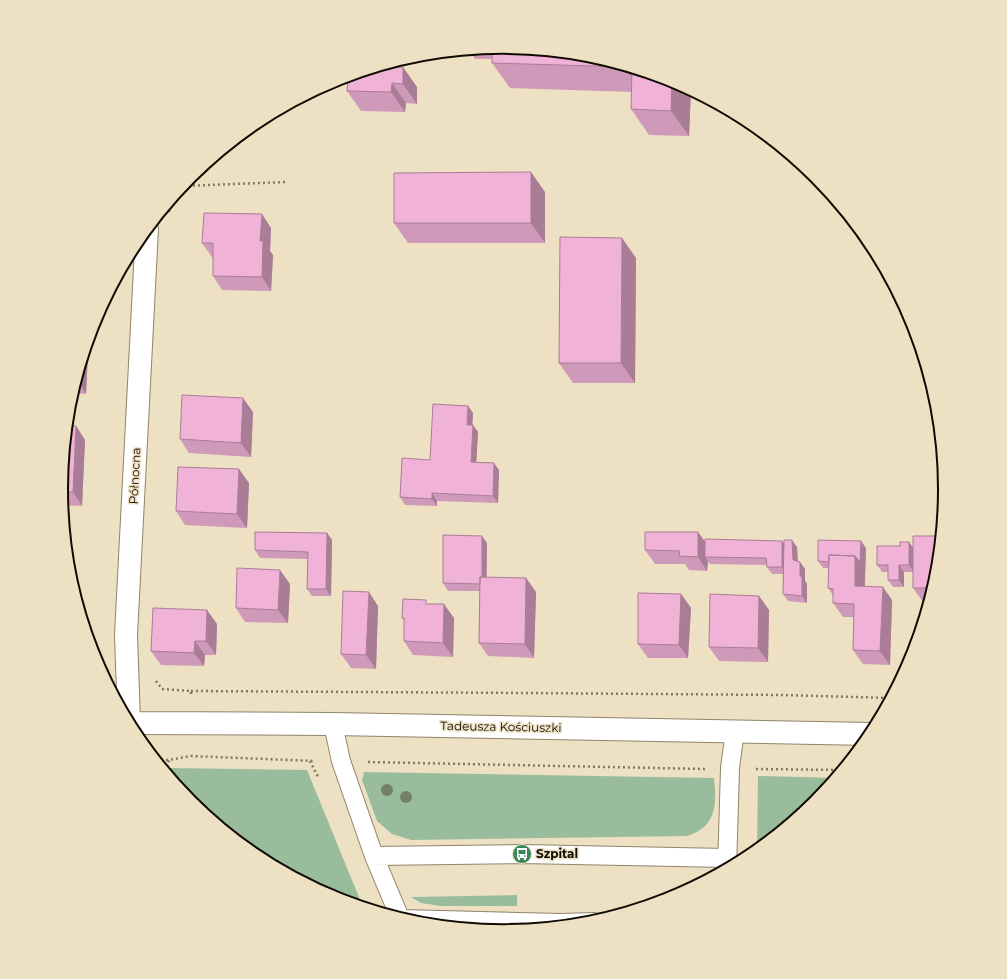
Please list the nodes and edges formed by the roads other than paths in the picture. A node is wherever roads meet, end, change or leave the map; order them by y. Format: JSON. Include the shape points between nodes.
{"nodes":[{"id":1,"x":146,"y":240,"type":"edge"},
{"id":2,"x":129,"y":711,"type":"edge"},
{"id":3,"x":136,"y":723,"type":"edge"},
{"id":4,"x":334,"y":724,"type":"junction"},
{"id":5,"x":735,"y":731,"type":"junction"},
{"id":6,"x":864,"y":734,"type":"edge"},
{"id":7,"x":374,"y":856,"type":"junction"},
{"id":8,"x":726,"y":864,"type":"edge"},
{"id":9,"x":727,"y":864,"type":"edge"},
{"id":10,"x":398,"y":912,"type":"edge"},
{"id":11,"x":440,"y":920,"type":"edge"},
{"id":12,"x":545,"y":923,"type":"edge"}],
"edges":[{"from":1,"to":2,"type":"street","name":"Północna","via":[[126,634]]},
{"from":3,"to":4,"type":"street","name":"Tadeusza Kościuszki"},
{"from":4,"to":5,"type":"street","name":"Tadeusza Kościuszki"},
{"from":4,"to":7,"type":"lane","via":[[341,761]]},
{"from":5,"to":6,"type":"street","name":"Tadeusza Kościuszki"},
{"from":5,"to":9,"type":"lane","via":[[730,768]]},
{"from":7,"to":8,"type":"lane","via":[[522,854]]},
{"from":7,"to":10,"type":"lane"},
{"from":11,"to":12,"type":"lane"}]}
